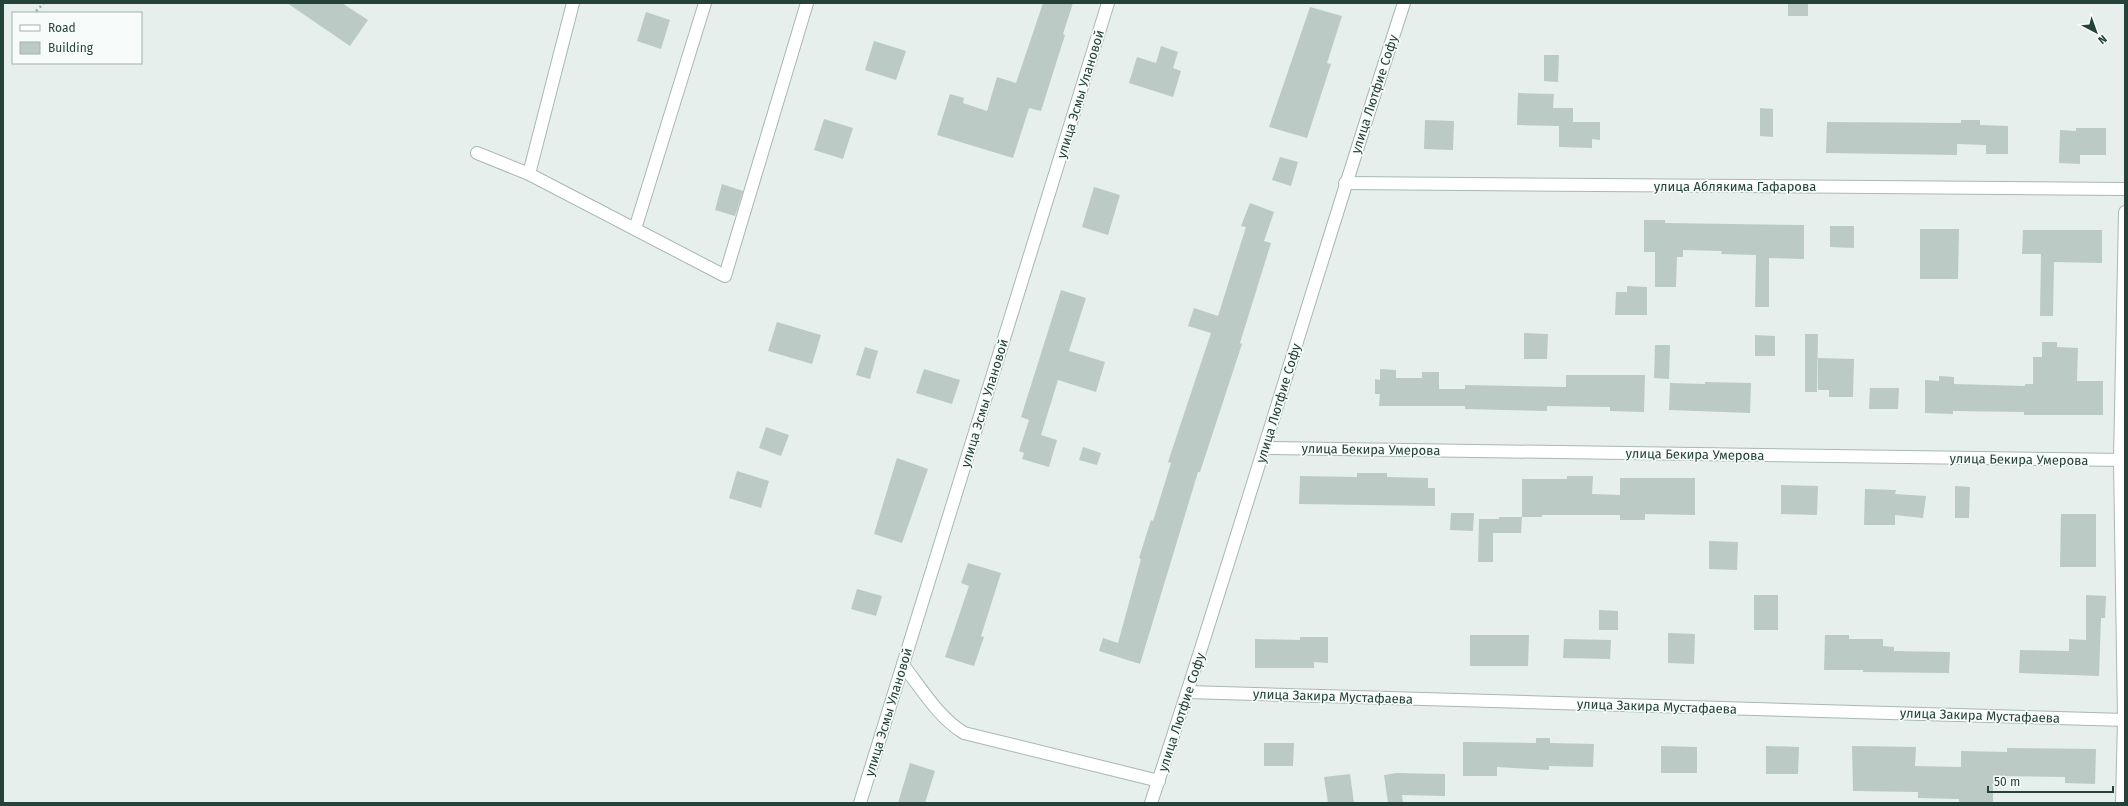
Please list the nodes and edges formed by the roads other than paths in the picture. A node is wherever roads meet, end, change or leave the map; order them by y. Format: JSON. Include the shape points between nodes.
{"nodes":[{"id":1,"x":573,"y":3,"type":"edge"},
{"id":2,"x":705,"y":3,"type":"edge"},
{"id":3,"x":807,"y":3,"type":"edge"},
{"id":4,"x":1108,"y":3,"type":"edge"},
{"id":5,"x":1404,"y":3,"type":"edge"},
{"id":6,"x":477,"y":153,"type":"dead end"},
{"id":7,"x":529,"y":174,"type":"junction"},
{"id":8,"x":1345,"y":183,"type":"junction"},
{"id":9,"x":2125,"y":189,"type":"edge"},
{"id":10,"x":2125,"y":212,"type":"edge"},
{"id":11,"x":634,"y":229,"type":"junction"},
{"id":12,"x":1264,"y":448,"type":"junction"},
{"id":13,"x":2122,"y":460,"type":"edge"},
{"id":14,"x":903,"y":665,"type":"junction"},
{"id":15,"x":1188,"y":692,"type":"junction"},
{"id":16,"x":2124,"y":720,"type":"edge"},
{"id":17,"x":1159,"y":781,"type":"junction"},
{"id":18,"x":860,"y":803,"type":"edge"},
{"id":19,"x":1151,"y":803,"type":"edge"},
{"id":20,"x":2122,"y":803,"type":"edge"}],
"edges":[{"from":1,"to":7,"type":"street"},
{"from":2,"to":11,"type":"street"},
{"from":3,"to":11,"type":"street","via":[[725,276]]},
{"from":4,"to":14,"type":"street","name":"улица Эсмы Улановой"},
{"from":5,"to":8,"type":"street","name":"улица Лютфие Софу"},
{"from":6,"to":7,"type":"street"},
{"from":7,"to":11,"type":"street"},
{"from":8,"to":9,"type":"street","name":"улица Аблякима Гафарова"},
{"from":8,"to":12,"type":"street","name":"улица Лютфие Софу"},
{"from":10,"to":13,"type":"street"},
{"from":12,"to":13,"type":"street","name":"улица Бекира Умерова"},
{"from":12,"to":15,"type":"street","name":"улица Лютфие Софу"},
{"from":13,"to":16,"type":"street"},
{"from":14,"to":17,"type":"street","via":[[942,714],[964,733]]},
{"from":14,"to":18,"type":"street","name":"улица Эсмы Улановой"},
{"from":15,"to":16,"type":"street","name":"улица Закира Мустафаева"},
{"from":15,"to":17,"type":"street","name":"улица Лютфие Софу"},
{"from":16,"to":20,"type":"street"},
{"from":17,"to":19,"type":"street","name":"улица Лютфие Софу"}]}
